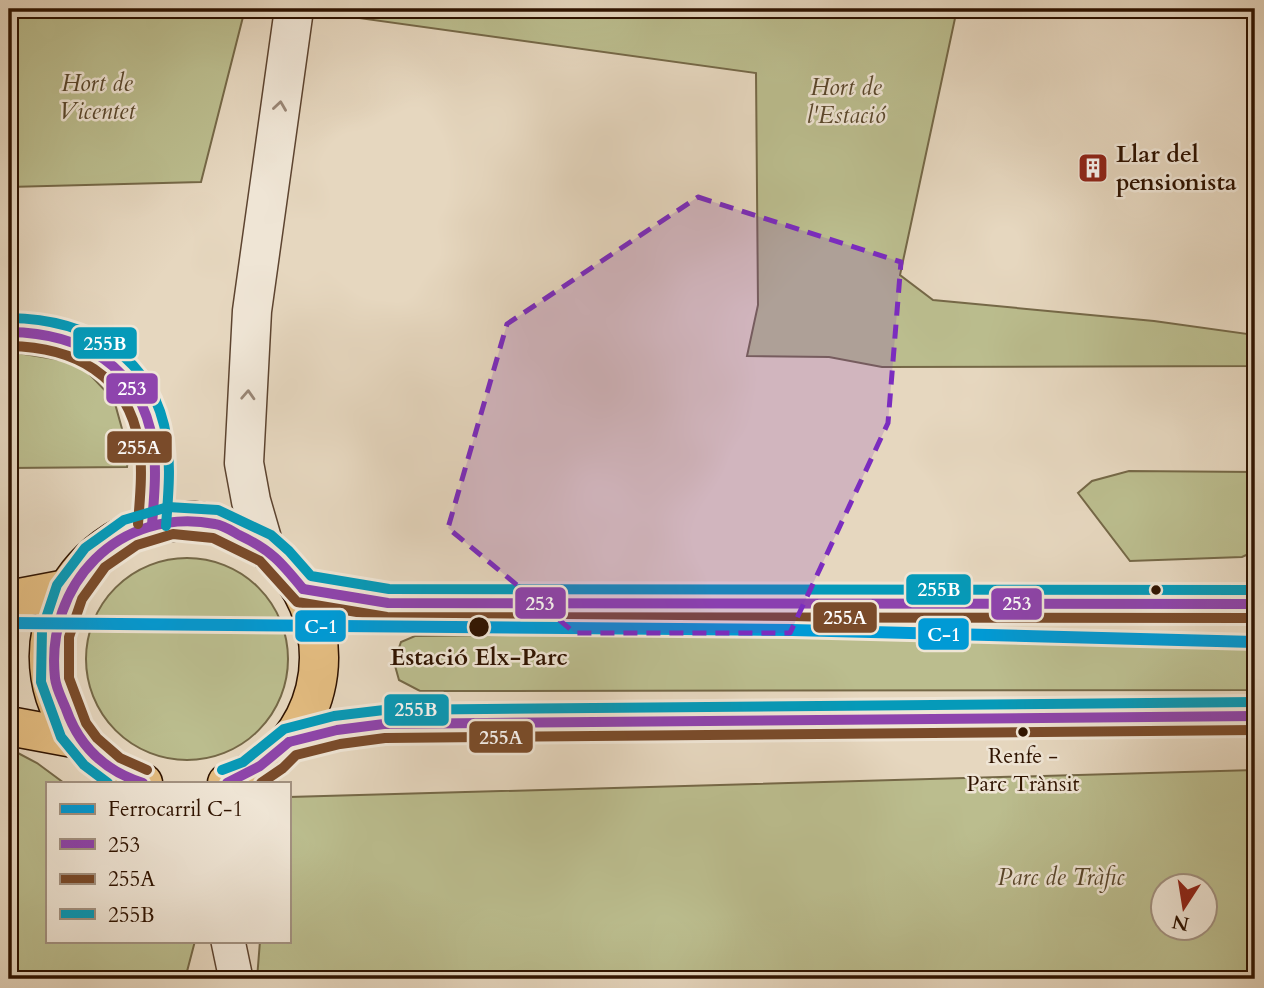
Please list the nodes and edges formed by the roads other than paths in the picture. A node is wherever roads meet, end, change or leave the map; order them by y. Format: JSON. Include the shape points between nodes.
{"nodes":[{"id":1,"x":294,"y":9,"type":"edge"},
{"id":2,"x":264,"y":546,"type":"junction"},
{"id":3,"x":67,"y":589,"type":"junction"},
{"id":4,"x":303,"y":589,"type":"junction"},
{"id":5,"x":9,"y":600,"type":"edge"},
{"id":6,"x":1255,"y":604,"type":"edge"},
{"id":7,"x":1255,"y":716,"type":"edge"},
{"id":8,"x":9,"y":726,"type":"edge"},
{"id":9,"x":79,"y":739,"type":"junction"},
{"id":10,"x":277,"y":761,"type":"edge"},
{"id":11,"x":137,"y":782,"type":"edge"},
{"id":12,"x":230,"y":782,"type":"edge"},
{"id":13,"x":228,"y":942,"type":"edge"},
{"id":14,"x":241,"y":942,"type":"edge"},
{"id":15,"x":236,"y":979,"type":"edge"}],
"edges":[{"from":2,"to":1,"type":"street","one_way":true,"via":[[244,463],[252,310]]},
{"from":2,"to":3,"type":"highway","via":[[211,523],[152,525],[103,548]]},
{"from":2,"to":4,"type":"highway"},
{"from":3,"to":5,"type":"highway"},
{"from":3,"to":9,"type":"highway","via":[[55,618],[51,671],[62,712]]},
{"from":4,"to":6,"type":"highway","via":[[388,603]]},
{"from":4,"to":10,"type":"highway","via":[[318,633],[319,668],[312,702]]},
{"from":7,"to":10,"type":"highway","via":[[384,724],[337,730]]},
{"from":8,"to":9,"type":"highway"},
{"from":9,"to":11,"type":"highway","via":[[115,771]]},
{"from":10,"to":12,"type":"highway"},
{"from":13,"to":15,"type":"street"},
{"from":14,"to":15,"type":"street"}]}
